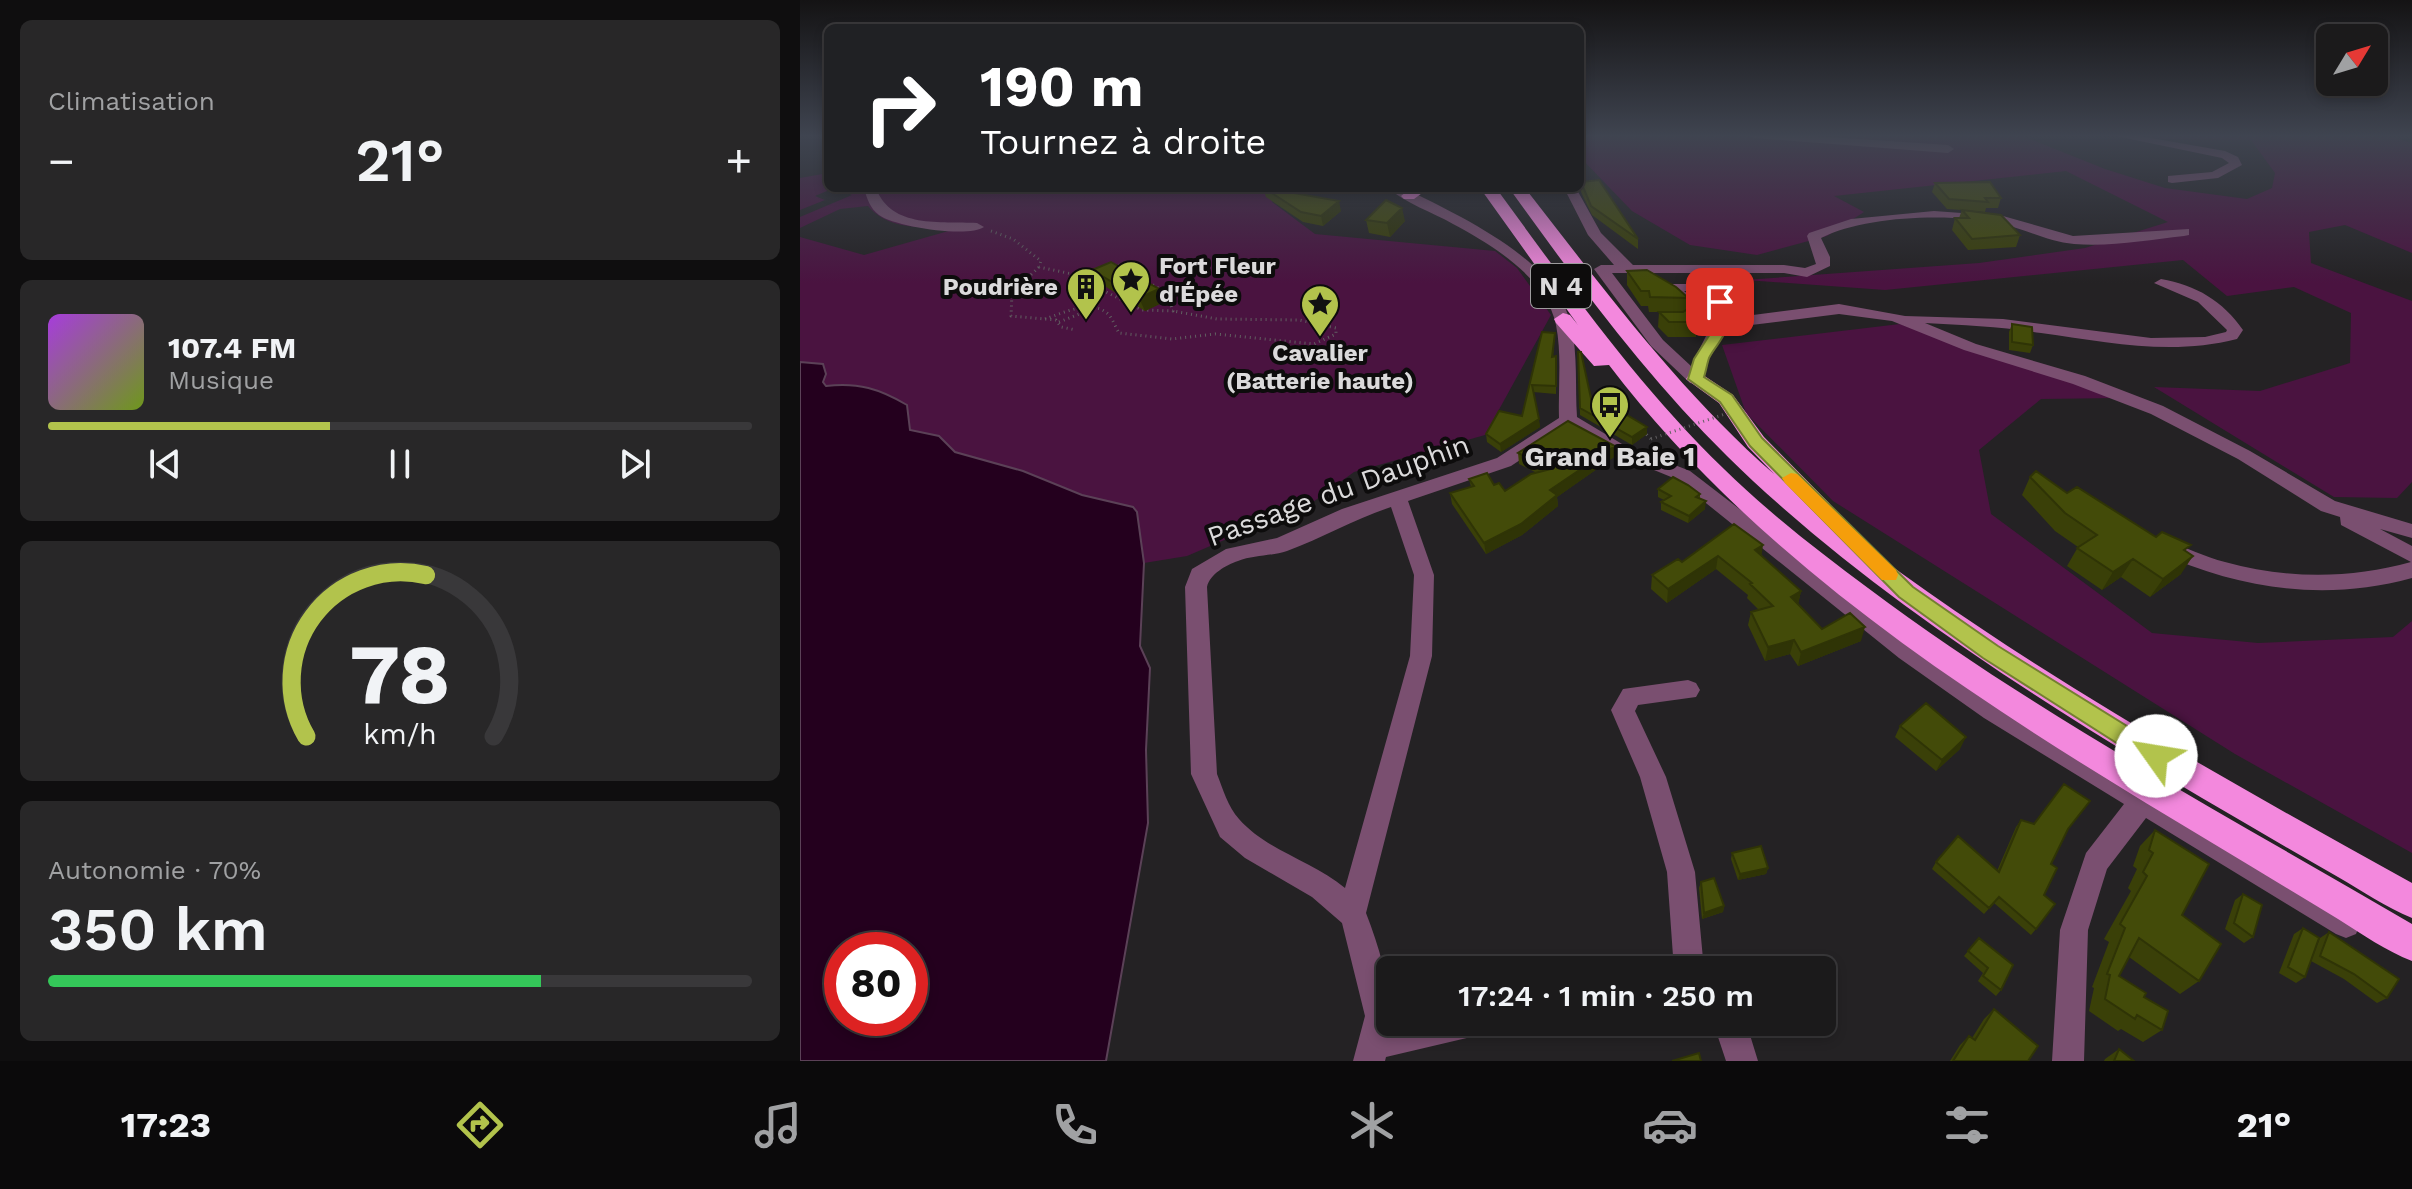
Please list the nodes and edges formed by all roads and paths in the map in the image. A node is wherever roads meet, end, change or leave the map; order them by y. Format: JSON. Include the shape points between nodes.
{"nodes":[{"id":1,"x":870,"y":192,"type":"edge"},
{"id":2,"x":1410,"y":192,"type":"edge"},
{"id":3,"x":1491,"y":192,"type":"edge"},
{"id":4,"x":1572,"y":192,"type":"edge"},
{"id":5,"x":1522,"y":194,"type":"edge"},
{"id":6,"x":977,"y":227,"type":"joint"},
{"id":7,"x":2184,"y":232,"type":"dead end"},
{"id":8,"x":1115,"y":263,"type":"edge"},
{"id":9,"x":1039,"y":267,"type":"junction"},
{"id":10,"x":1601,"y":269,"type":"junction"},
{"id":11,"x":1628,"y":269,"type":"junction"},
{"id":12,"x":2161,"y":283,"type":"dead end"},
{"id":13,"x":1173,"y":311,"type":"junction"},
{"id":14,"x":1082,"y":313,"type":"dead end"},
{"id":15,"x":1895,"y":317,"type":"junction"},
{"id":16,"x":1045,"y":319,"type":"junction"},
{"id":17,"x":1563,"y":319,"type":"junction"},
{"id":18,"x":1667,"y":319,"type":"edge"},
{"id":19,"x":1638,"y":320,"type":"junction"},
{"id":20,"x":1716,"y":321,"type":"junction"},
{"id":21,"x":1059,"y":322,"type":"junction"},
{"id":22,"x":1076,"y":330,"type":"dead end"},
{"id":23,"x":1696,"y":379,"type":"junction"},
{"id":24,"x":1634,"y":384,"type":"junction"},
{"id":25,"x":1731,"y":412,"type":"dead end"},
{"id":26,"x":1568,"y":420,"type":"junction"},
{"id":27,"x":1642,"y":430,"type":"edge"},
{"id":28,"x":1398,"y":500,"type":"junction"},
{"id":29,"x":2328,"y":506,"type":"junction"},
{"id":30,"x":2412,"y":531,"type":"edge"},
{"id":31,"x":2143,"y":535,"type":"edge"},
{"id":32,"x":2412,"y":555,"type":"edge"},
{"id":33,"x":2412,"y":570,"type":"edge"},
{"id":34,"x":1906,"y":592,"type":"junction"},
{"id":35,"x":1688,"y":690,"type":"dead end"},
{"id":36,"x":2141,"y":803,"type":"junction"},
{"id":37,"x":2412,"y":901,"type":"edge"},
{"id":38,"x":1352,"y":913,"type":"junction"},
{"id":39,"x":2412,"y":944,"type":"edge"},
{"id":40,"x":1688,"y":956,"type":"edge"},
{"id":41,"x":2412,"y":962,"type":"edge"},
{"id":42,"x":1426,"y":1036,"type":"edge"},
{"id":43,"x":1735,"y":1036,"type":"edge"},
{"id":44,"x":1371,"y":1053,"type":"edge"},
{"id":45,"x":1742,"y":1061,"type":"edge"},
{"id":46,"x":2068,"y":1061,"type":"edge"}],
"edges":[{"from":1,"to":6,"type":"street","via":[[884,213],[916,224]]},
{"from":2,"to":17,"type":"street","via":[[1522,265]]},
{"from":3,"to":24,"type":"highway","number":"N 4"},
{"from":4,"to":11,"type":"street","via":[[1583,218]]},
{"from":5,"to":10,"type":"highway"},
{"from":5,"to":34,"type":"highway","number":"N 4","via":[[1717,433],[1786,498]]},
{"from":6,"to":9,"type":"path","via":[[1013,239],[1041,261]]},
{"from":7,"to":11,"type":"street","via":[[2073,240],[1997,219],[1921,215],[1822,230],[1814,236],[1823,266],[1807,273]]},
{"from":8,"to":13,"type":"path","via":[[1167,293]]},
{"from":9,"to":13,"type":"path","via":[[1091,278],[1100,289],[1142,310]]},
{"from":9,"to":16,"type":"path","via":[[1013,286],[1009,311],[1011,316]]},
{"from":10,"to":11,"type":"street"},
{"from":10,"to":19,"type":"street"},
{"from":11,"to":20,"type":"street","via":[[1669,287]]},
{"from":12,"to":15,"type":"street","via":[[2188,291],[2227,317],[2235,330],[2231,336],[2127,341],[2015,324]]},
{"from":13,"to":16,"type":"path","via":[[1217,319],[1308,321],[1336,328],[1336,334],[1314,344],[1215,334],[1172,339],[1119,333],[1108,315],[1093,307]]},
{"from":14,"to":21,"type":"path"},
{"from":15,"to":20,"type":"street","via":[[1839,309]]},
{"from":15,"to":29,"type":"street","via":[[2157,410]]},
{"from":16,"to":21,"type":"path"},
{"from":17,"to":24,"type":"highway","via":[[1611,372]]},
{"from":17,"to":26,"type":"street"},
{"from":18,"to":19,"type":"street"},
{"from":19,"to":23,"type":"street"},
{"from":20,"to":23,"type":"street","via":[[1719,331],[1701,359]]},
{"from":21,"to":22,"type":"path"},
{"from":23,"to":34,"type":"highway","via":[[1726,399],[1756,442]]},
{"from":24,"to":39,"type":"highway","number":"N 4","via":[[1756,513],[1877,610],[2102,760]]},
{"from":25,"to":27,"type":"path","bridge":true,"via":[[1651,439]]},
{"from":26,"to":28,"type":"street","name":"Passage du Dauphin","via":[[1504,462]]},
{"from":26,"to":36,"type":"street","via":[[1616,448],[1683,475],[1907,651],[1992,711]]},
{"from":28,"to":38,"type":"street","via":[[1424,575],[1424,634]]},
{"from":28,"to":38,"type":"street","name":"Passage du Dauphin","via":[[1349,514],[1281,545],[1233,554],[1199,575],[1196,587],[1204,774],[1216,805],[1229,828],[1255,849],[1322,887]]},
{"from":29,"to":30,"type":"street"},
{"from":29,"to":32,"type":"street"},
{"from":31,"to":33,"type":"street","via":[[2221,571],[2300,583],[2346,582]]},
{"from":34,"to":37,"type":"highway","number":"N 4","via":[[2156,756]]},
{"from":35,"to":40,"type":"street","via":[[1631,696],[1623,710],[1653,777],[1681,872]]},
{"from":36,"to":41,"type":"street"},
{"from":36,"to":46,"type":"street","via":[[2096,862],[2074,930]]},
{"from":38,"to":44,"type":"street","name":"Passage du Dauphin","via":[[1380,1016]]},
{"from":42,"to":44,"type":"street"},
{"from":43,"to":45,"type":"street"}]}
